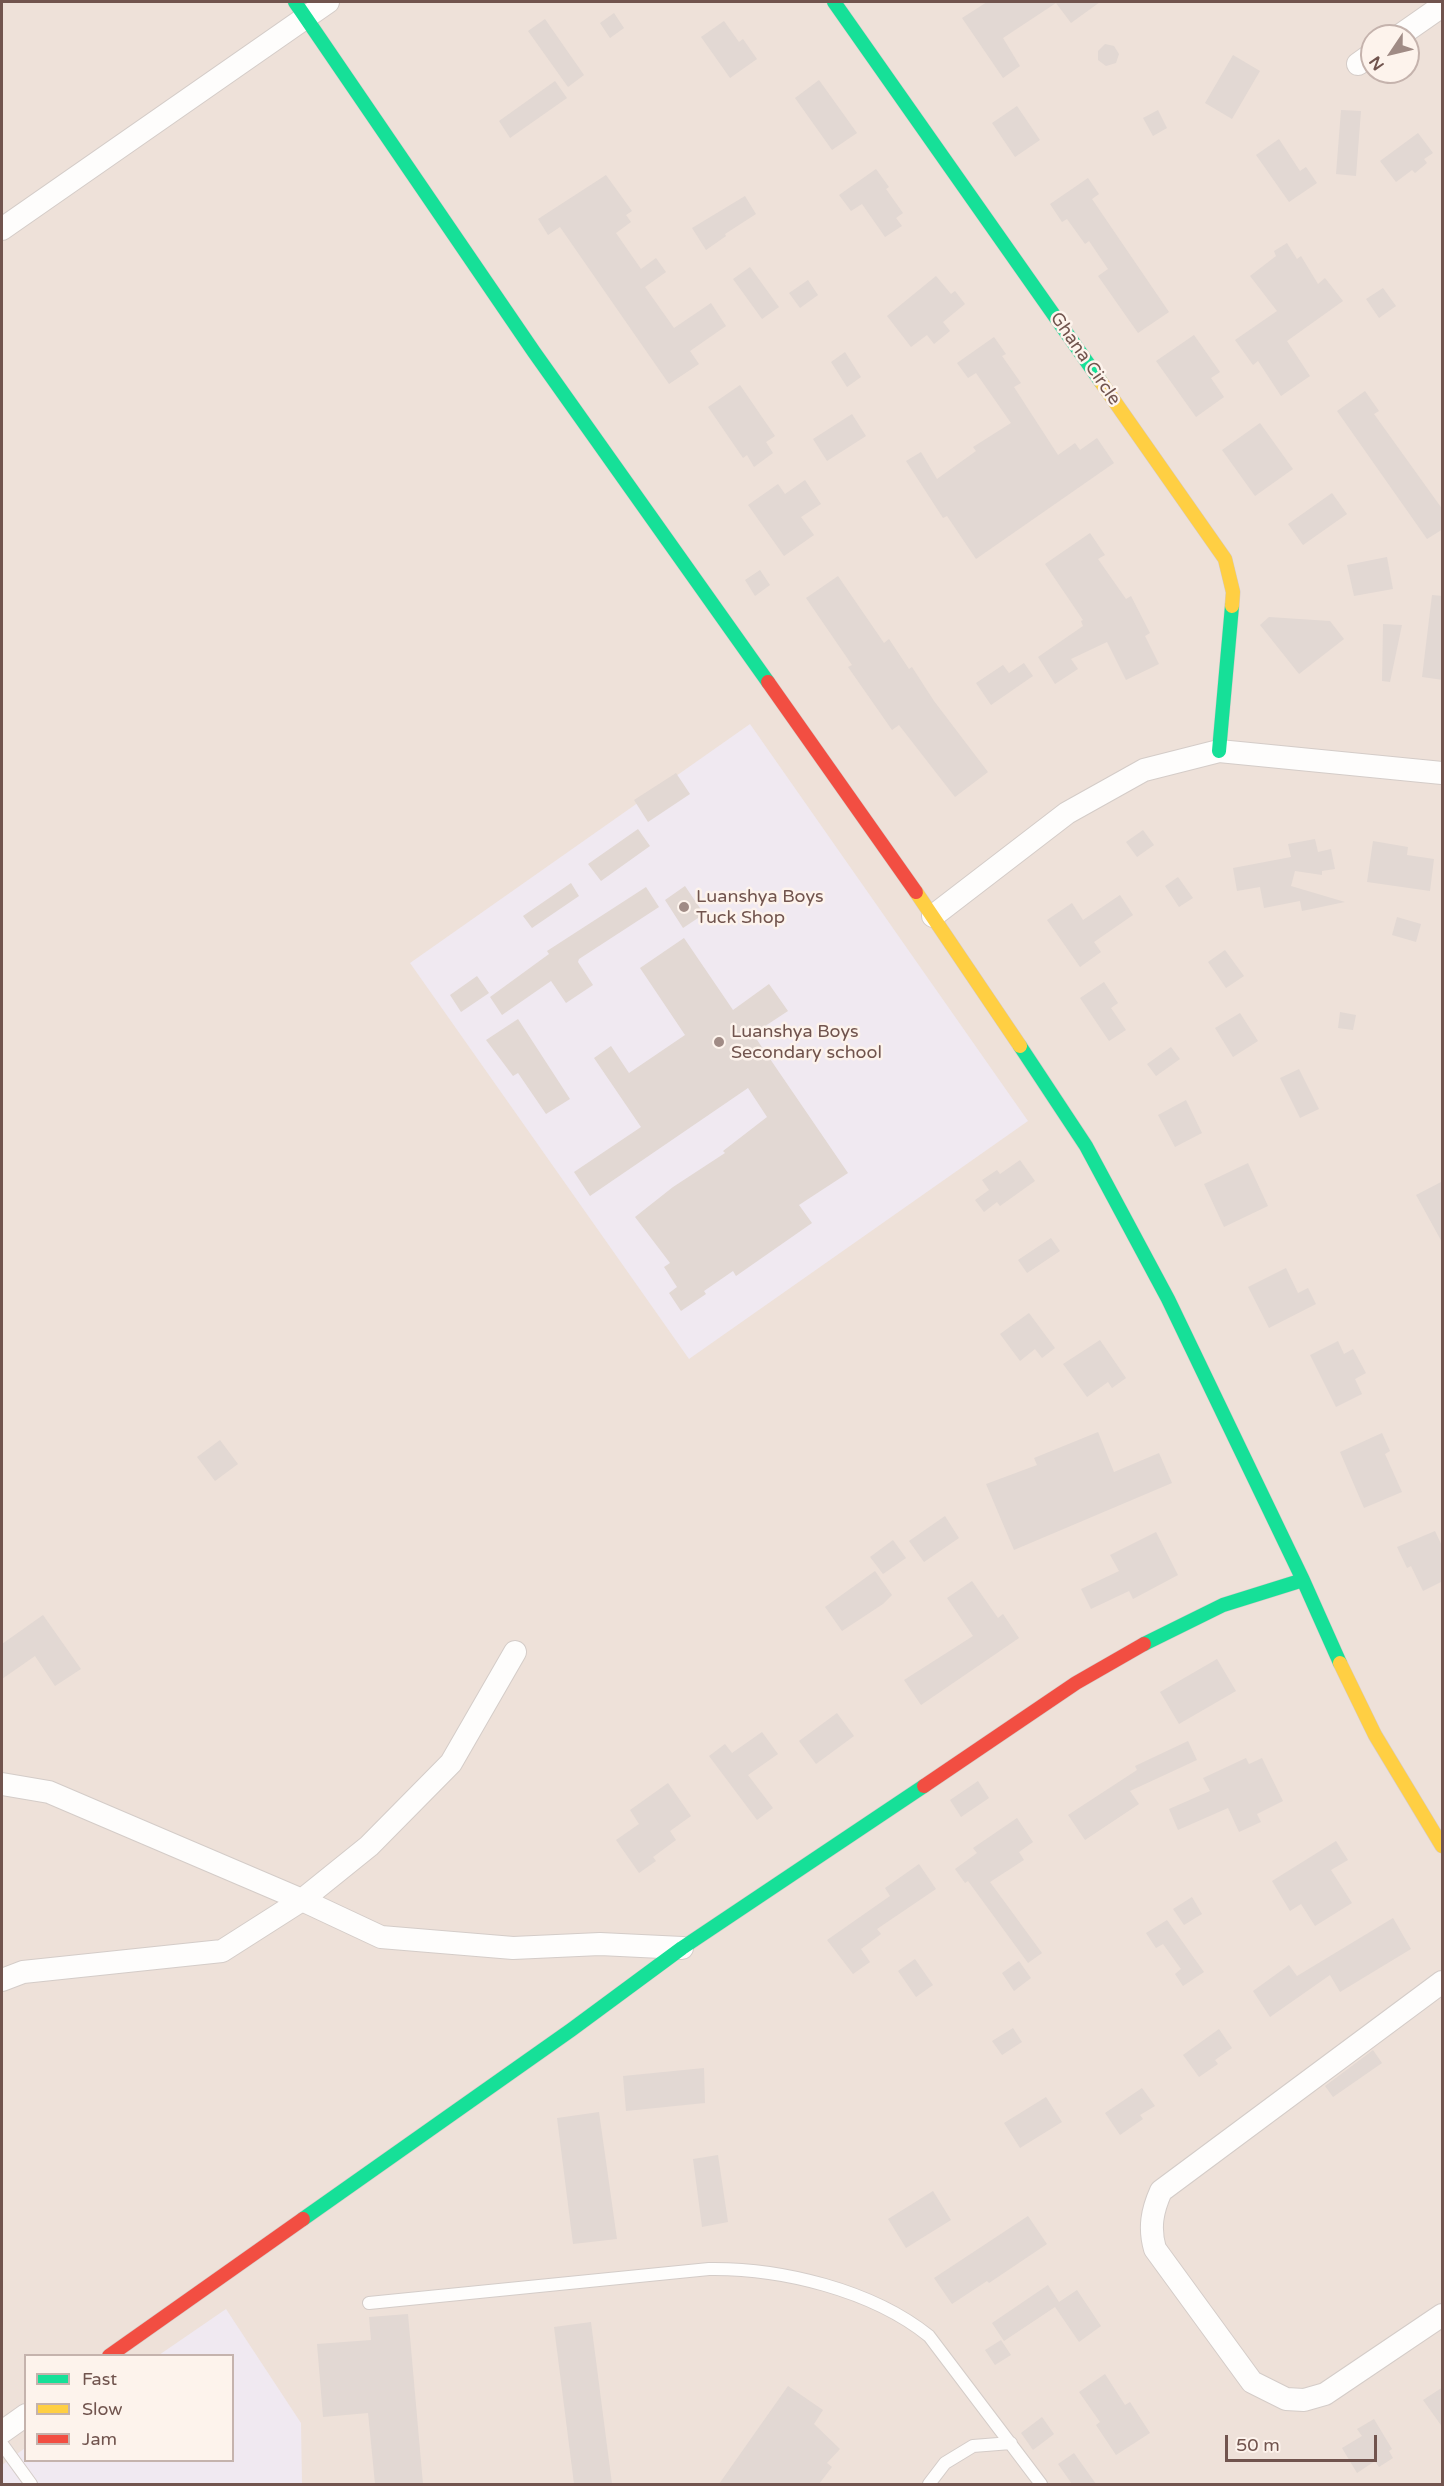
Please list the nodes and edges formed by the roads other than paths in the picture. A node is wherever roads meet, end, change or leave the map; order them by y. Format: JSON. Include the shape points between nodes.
{"nodes":[{"id":1,"x":328,"y":2,"type":"edge"},
{"id":2,"x":834,"y":2,"type":"edge"},
{"id":3,"x":1443,"y":6,"type":"edge"},
{"id":4,"x":300,"y":9,"type":"edge"},
{"id":5,"x":1417,"y":24,"type":"edge"},
{"id":6,"x":2,"y":229,"type":"edge"},
{"id":7,"x":1219,"y":751,"type":"junction"},
{"id":8,"x":1443,"y":773,"type":"edge"},
{"id":9,"x":933,"y":916,"type":"junction"},
{"id":10,"x":1303,"y":1580,"type":"junction"},
{"id":11,"x":515,"y":1652,"type":"dead end"},
{"id":12,"x":2,"y":1784,"type":"edge"},
{"id":13,"x":1443,"y":1846,"type":"edge"},
{"id":14,"x":302,"y":1900,"type":"junction"},
{"id":15,"x":682,"y":1948,"type":"junction"},
{"id":16,"x":2,"y":1980,"type":"edge"},
{"id":17,"x":1443,"y":1982,"type":"edge"},
{"id":18,"x":369,"y":2303,"type":"dead end"},
{"id":19,"x":1443,"y":2315,"type":"edge"},
{"id":20,"x":110,"y":2354,"type":"edge"},
{"id":21,"x":24,"y":2416,"type":"edge"},
{"id":22,"x":2,"y":2432,"type":"edge"},
{"id":23,"x":1011,"y":2443,"type":"junction"},
{"id":24,"x":2,"y":2444,"type":"edge"},
{"id":25,"x":31,"y":2484,"type":"edge"},
{"id":26,"x":929,"y":2484,"type":"edge"},
{"id":27,"x":1041,"y":2484,"type":"edge"}],
"edges":[{"from":1,"to":4,"type":"street"},
{"from":2,"to":7,"type":"street","name":"Ghana Circle","via":[[1225,559],[1233,592]]},
{"from":3,"to":5,"type":"street"},
{"from":4,"to":6,"type":"street"},
{"from":4,"to":9,"type":"street","via":[[534,352]]},
{"from":7,"to":8,"type":"street"},
{"from":7,"to":9,"type":"street","via":[[1144,770],[1066,813]]},
{"from":9,"to":10,"type":"street","via":[[1086,1146],[1168,1299]]},
{"from":10,"to":13,"type":"street","via":[[1375,1735]]},
{"from":10,"to":15,"type":"street","via":[[1223,1605],[1076,1683]]},
{"from":11,"to":14,"type":"street","via":[[451,1763],[369,1846]]},
{"from":12,"to":14,"type":"street","via":[[49,1792]]},
{"from":14,"to":15,"type":"street","via":[[381,1937],[513,1948],[600,1944]]},
{"from":14,"to":16,"type":"street","via":[[222,1951],[23,1972]]},
{"from":15,"to":20,"type":"street"},
{"from":17,"to":19,"type":"street","via":[[1161,2191],[1154,2205],[1150,2233],[1155,2249],[1252,2382],[1286,2399],[1304,2400],[1325,2394]]},
{"from":18,"to":23,"type":"lane","via":[[709,2269],[809,2279],[887,2309],[929,2336]]},
{"from":21,"to":22,"type":"street"},
{"from":23,"to":26,"type":"lane","via":[[973,2446],[945,2463]]},
{"from":23,"to":27,"type":"lane"},
{"from":24,"to":25,"type":"lane"}]}
